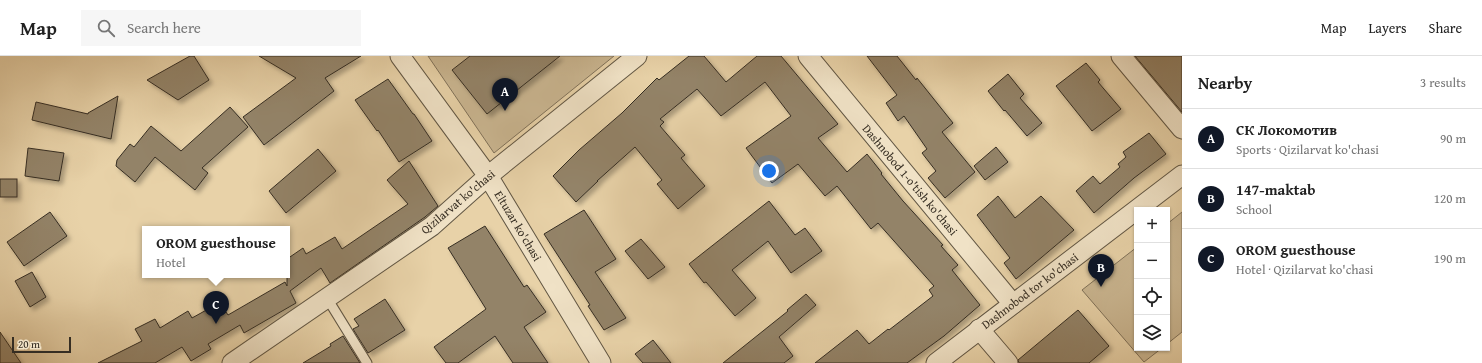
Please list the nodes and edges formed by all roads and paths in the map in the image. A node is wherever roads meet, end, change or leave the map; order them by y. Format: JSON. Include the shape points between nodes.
{"nodes":[{"id":1,"x":400,"y":56,"type":"edge"},
{"id":2,"x":637,"y":56,"type":"edge"},
{"id":3,"x":808,"y":56,"type":"edge"},
{"id":4,"x":1121,"y":56,"type":"edge"},
{"id":5,"x":1182,"y":129,"type":"edge"},
{"id":6,"x":1182,"y":175,"type":"edge"},
{"id":7,"x":488,"y":176,"type":"junction"},
{"id":8,"x":327,"y":298,"type":"junction"},
{"id":9,"x":1013,"y":304,"type":"junction"},
{"id":10,"x":979,"y":329,"type":"junction"},
{"id":11,"x":232,"y":363,"type":"edge"},
{"id":12,"x":367,"y":363,"type":"edge"},
{"id":13,"x":601,"y":363,"type":"edge"},
{"id":14,"x":936,"y":363,"type":"edge"},
{"id":15,"x":1008,"y":363,"type":"edge"}],
"edges":[{"from":1,"to":7,"type":"street","name":"Eltuzar ko'chasi"},
{"from":2,"to":7,"type":"street","name":"Qizilarvat ko'chasi"},
{"from":3,"to":9,"type":"street","name":"Dashnobod 1-o'tish ko'chasi"},
{"from":4,"to":5,"type":"street"},
{"from":6,"to":9,"type":"street","name":"Dashnobod tor ko'chasi"},
{"from":7,"to":8,"type":"street","name":"Qizilarvat ko'chasi","via":[[432,226]]},
{"from":7,"to":13,"type":"street","name":"Eltuzar ko'chasi"},
{"from":8,"to":11,"type":"street","name":"Qizilarvat ko'chasi"},
{"from":8,"to":12,"type":"lane"},
{"from":9,"to":10,"type":"street","name":"Dashnobod tor ko'chasi"},
{"from":10,"to":14,"type":"street","name":"Dashnobod tor ko'chasi"},
{"from":10,"to":15,"type":"street"}]}
